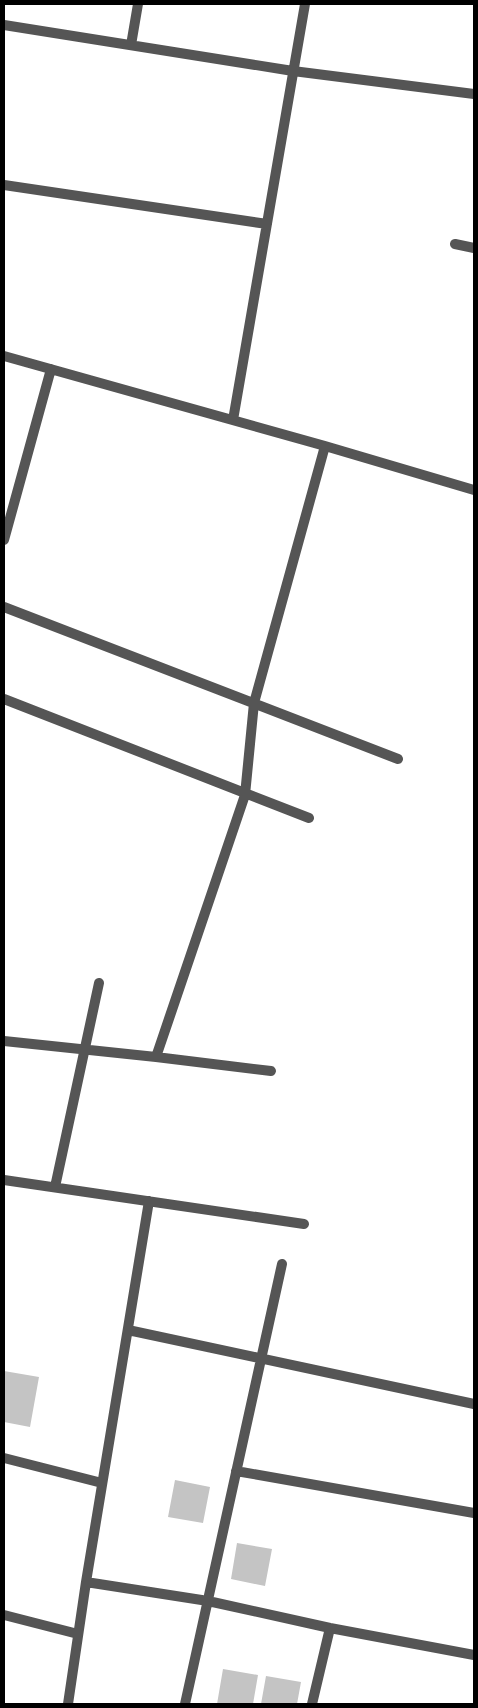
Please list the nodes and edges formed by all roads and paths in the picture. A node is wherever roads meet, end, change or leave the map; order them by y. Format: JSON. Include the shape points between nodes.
{"nodes":[{"id":1,"x":138,"y":4,"type":"edge"},
{"id":2,"x":305,"y":4,"type":"edge"},
{"id":3,"x":4,"y":25,"type":"edge"},
{"id":4,"x":131,"y":45,"type":"junction"},
{"id":5,"x":293,"y":71,"type":"junction"},
{"id":6,"x":474,"y":94,"type":"edge"},
{"id":7,"x":4,"y":185,"type":"edge"},
{"id":8,"x":267,"y":224,"type":"junction"},
{"id":9,"x":455,"y":244,"type":"dead end"},
{"id":10,"x":474,"y":248,"type":"edge"},
{"id":11,"x":4,"y":356,"type":"edge"},
{"id":12,"x":51,"y":369,"type":"junction"},
{"id":13,"x":232,"y":420,"type":"junction"},
{"id":14,"x":325,"y":446,"type":"junction"},
{"id":15,"x":474,"y":490,"type":"edge"},
{"id":16,"x":4,"y":540,"type":"edge"},
{"id":17,"x":4,"y":606,"type":"edge"},
{"id":18,"x":4,"y":699,"type":"edge"},
{"id":19,"x":254,"y":703,"type":"junction"},
{"id":20,"x":398,"y":759,"type":"dead end"},
{"id":21,"x":246,"y":794,"type":"junction"},
{"id":22,"x":309,"y":818,"type":"dead end"},
{"id":23,"x":99,"y":982,"type":"dead end"},
{"id":24,"x":4,"y":1041,"type":"edge"},
{"id":25,"x":85,"y":1050,"type":"junction"},
{"id":26,"x":156,"y":1057,"type":"junction"},
{"id":27,"x":271,"y":1071,"type":"dead end"},
{"id":28,"x":4,"y":1181,"type":"edge"},
{"id":29,"x":55,"y":1187,"type":"junction"},
{"id":30,"x":149,"y":1201,"type":"junction"},
{"id":31,"x":304,"y":1224,"type":"dead end"},
{"id":32,"x":282,"y":1264,"type":"dead end"},
{"id":33,"x":128,"y":1330,"type":"junction"},
{"id":34,"x":261,"y":1358,"type":"junction"},
{"id":35,"x":474,"y":1404,"type":"edge"},
{"id":36,"x":4,"y":1458,"type":"edge"},
{"id":37,"x":236,"y":1471,"type":"junction"},
{"id":38,"x":102,"y":1483,"type":"junction"},
{"id":39,"x":474,"y":1513,"type":"edge"},
{"id":40,"x":86,"y":1582,"type":"junction"},
{"id":41,"x":208,"y":1601,"type":"junction"},
{"id":42,"x":4,"y":1615,"type":"edge"},
{"id":43,"x":330,"y":1628,"type":"junction"},
{"id":44,"x":78,"y":1634,"type":"junction"},
{"id":45,"x":474,"y":1655,"type":"edge"},
{"id":46,"x":68,"y":1704,"type":"edge"},
{"id":47,"x":184,"y":1704,"type":"edge"},
{"id":48,"x":312,"y":1704,"type":"edge"}],
"edges":[{"from":1,"to":4,"type":"street"},
{"from":2,"to":5,"type":"street"},
{"from":3,"to":4,"type":"street"},
{"from":4,"to":5,"type":"street"},
{"from":5,"to":6,"type":"street"},
{"from":5,"to":8,"type":"street"},
{"from":7,"to":8,"type":"street"},
{"from":8,"to":13,"type":"street"},
{"from":9,"to":10,"type":"street"},
{"from":11,"to":12,"type":"street"},
{"from":12,"to":13,"type":"street"},
{"from":12,"to":16,"type":"street"},
{"from":13,"to":14,"type":"street"},
{"from":14,"to":15,"type":"street"},
{"from":14,"to":19,"type":"street"},
{"from":17,"to":19,"type":"street"},
{"from":18,"to":21,"type":"street"},
{"from":19,"to":20,"type":"street"},
{"from":19,"to":21,"type":"street"},
{"from":21,"to":22,"type":"street"},
{"from":21,"to":26,"type":"street"},
{"from":23,"to":25,"type":"street"},
{"from":24,"to":25,"type":"street"},
{"from":25,"to":26,"type":"street"},
{"from":25,"to":29,"type":"street"},
{"from":26,"to":27,"type":"street"},
{"from":28,"to":29,"type":"street"},
{"from":29,"to":30,"type":"street"},
{"from":30,"to":31,"type":"street"},
{"from":30,"to":33,"type":"street"},
{"from":32,"to":34,"type":"street"},
{"from":33,"to":34,"type":"street"},
{"from":33,"to":38,"type":"street"},
{"from":34,"to":35,"type":"street"},
{"from":34,"to":37,"type":"street"},
{"from":36,"to":38,"type":"street"},
{"from":37,"to":39,"type":"street"},
{"from":37,"to":41,"type":"street"},
{"from":38,"to":40,"type":"street"},
{"from":40,"to":41,"type":"street"},
{"from":40,"to":44,"type":"street"},
{"from":41,"to":43,"type":"street"},
{"from":41,"to":47,"type":"street"},
{"from":42,"to":44,"type":"street"},
{"from":43,"to":45,"type":"street"},
{"from":43,"to":48,"type":"street"},
{"from":44,"to":46,"type":"street"}]}
